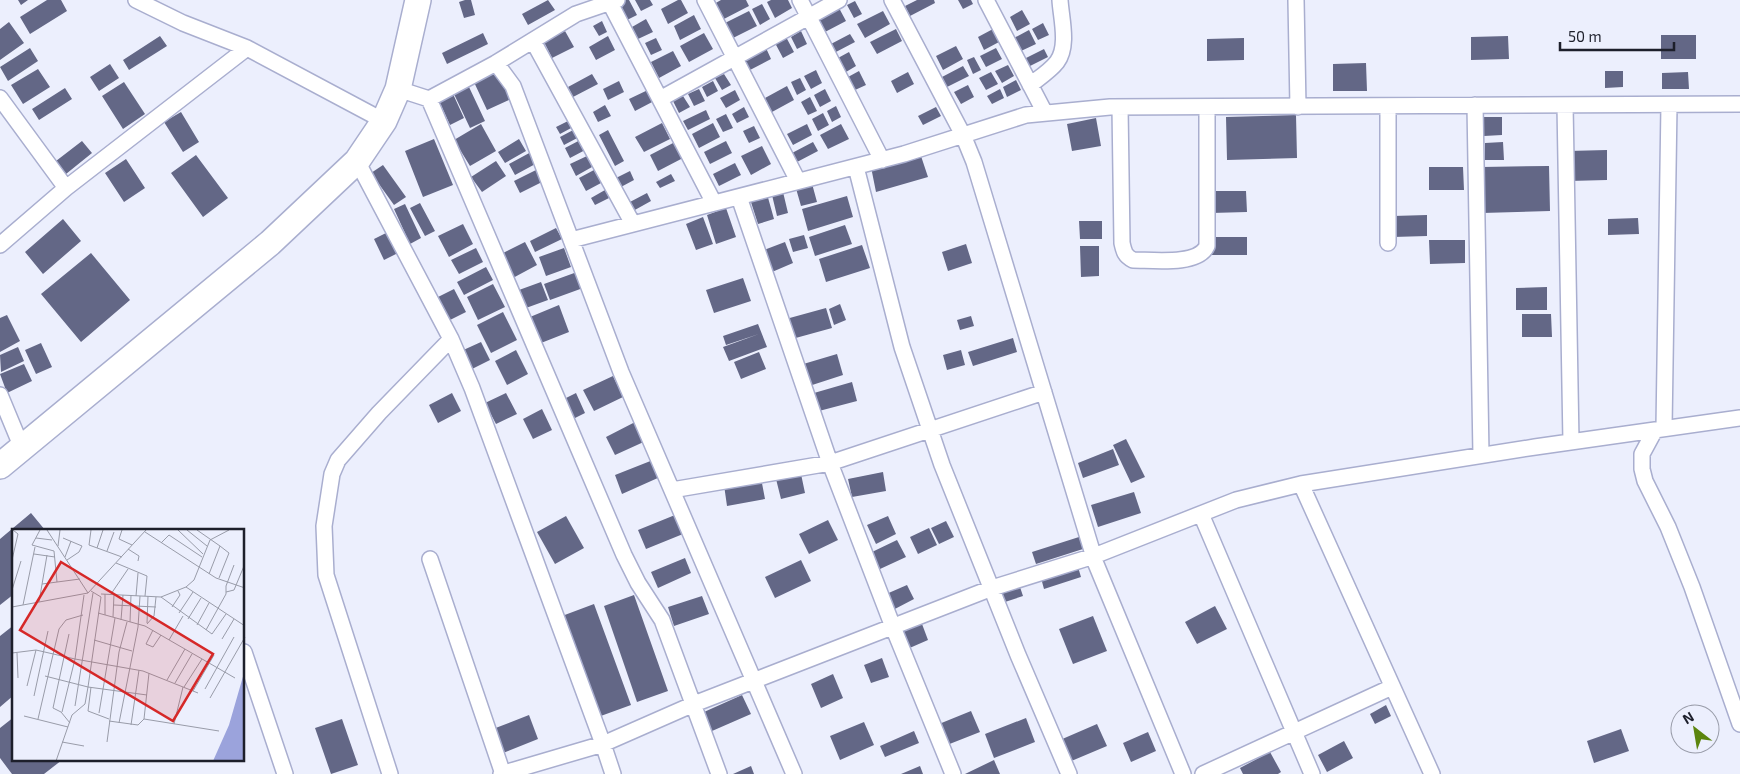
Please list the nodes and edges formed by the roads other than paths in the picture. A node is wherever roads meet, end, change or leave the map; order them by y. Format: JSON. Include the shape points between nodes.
{"nodes":[{"id":1,"x":136,"y":0,"type":"edge"},
{"id":2,"x":418,"y":0,"type":"edge"},
{"id":3,"x":705,"y":0,"type":"edge"},
{"id":4,"x":800,"y":0,"type":"edge"},
{"id":5,"x":839,"y":0,"type":"edge"},
{"id":6,"x":892,"y":0,"type":"edge"},
{"id":7,"x":986,"y":0,"type":"edge"},
{"id":8,"x":1060,"y":0,"type":"edge"},
{"id":9,"x":1296,"y":0,"type":"edge"},
{"id":10,"x":614,"y":2,"type":"edge"},
{"id":11,"x":577,"y":7,"type":"edge"},
{"id":12,"x":810,"y":16,"type":"junction"},
{"id":13,"x":533,"y":41,"type":"junction"},
{"id":14,"x":247,"y":48,"type":"junction"},
{"id":15,"x":734,"y":58,"type":"junction"},
{"id":16,"x":496,"y":63,"type":"junction"},
{"id":17,"x":1030,"y":85,"type":"junction"},
{"id":18,"x":398,"y":89,"type":"junction"},
{"id":19,"x":0,"y":98,"type":"edge"},
{"id":20,"x":429,"y":99,"type":"junction"},
{"id":21,"x":660,"y":99,"type":"junction"},
{"id":22,"x":1740,"y":104,"type":"edge"},
{"id":23,"x":1565,"y":105,"type":"junction"},
{"id":24,"x":1669,"y":105,"type":"junction"},
{"id":25,"x":1388,"y":106,"type":"junction"},
{"id":26,"x":1475,"y":106,"type":"junction"},
{"id":27,"x":1120,"y":107,"type":"junction"},
{"id":28,"x":1207,"y":107,"type":"junction"},
{"id":29,"x":1298,"y":107,"type":"junction"},
{"id":30,"x":1045,"y":113,"type":"junction"},
{"id":31,"x":384,"y":121,"type":"junction"},
{"id":32,"x":963,"y":135,"type":"junction"},
{"id":33,"x":882,"y":160,"type":"junction"},
{"id":34,"x":357,"y":161,"type":"junction"},
{"id":35,"x":856,"y":167,"type":"junction"},
{"id":36,"x":798,"y":181,"type":"junction"},
{"id":37,"x":66,"y":188,"type":"junction"},
{"id":38,"x":739,"y":197,"type":"junction"},
{"id":39,"x":714,"y":203,"type":"junction"},
{"id":40,"x":633,"y":224,"type":"junction"},
{"id":41,"x":571,"y":240,"type":"junction"},
{"id":42,"x":1388,"y":243,"type":"dead end"},
{"id":43,"x":0,"y":245,"type":"edge"},
{"id":44,"x":450,"y":339,"type":"junction"},
{"id":45,"x":1044,"y":392,"type":"junction"},
{"id":46,"x":0,"y":395,"type":"edge"},
{"id":47,"x":1740,"y":418,"type":"edge"},
{"id":48,"x":1660,"y":429,"type":"junction"},
{"id":49,"x":930,"y":430,"type":"junction"},
{"id":50,"x":1571,"y":442,"type":"junction"},
{"id":51,"x":22,"y":448,"type":"junction"},
{"id":52,"x":1481,"y":456,"type":"junction"},
{"id":53,"x":830,"y":463,"type":"junction"},
{"id":54,"x":0,"y":466,"type":"edge"},
{"id":55,"x":1301,"y":484,"type":"junction"},
{"id":56,"x":672,"y":490,"type":"junction"},
{"id":57,"x":1201,"y":514,"type":"junction"},
{"id":58,"x":1094,"y":556,"type":"junction"},
{"id":59,"x":430,"y":559,"type":"dead end"},
{"id":60,"x":992,"y":588,"type":"junction"},
{"id":61,"x":893,"y":627,"type":"junction"},
{"id":62,"x":245,"y":655,"type":"edge"},
{"id":63,"x":755,"y":682,"type":"junction"},
{"id":64,"x":1392,"y":687,"type":"junction"},
{"id":65,"x":694,"y":704,"type":"junction"},
{"id":66,"x":1740,"y":724,"type":"edge"},
{"id":67,"x":1295,"y":732,"type":"junction"},
{"id":68,"x":603,"y":744,"type":"junction"},
{"id":69,"x":285,"y":774,"type":"edge"},
{"id":70,"x":390,"y":774,"type":"edge"},
{"id":71,"x":503,"y":774,"type":"edge"},
{"id":72,"x":613,"y":774,"type":"edge"},
{"id":73,"x":719,"y":774,"type":"edge"},
{"id":74,"x":794,"y":774,"type":"edge"},
{"id":75,"x":953,"y":774,"type":"edge"},
{"id":76,"x":1069,"y":774,"type":"edge"},
{"id":77,"x":1183,"y":774,"type":"edge"},
{"id":78,"x":1203,"y":774,"type":"edge"},
{"id":79,"x":1312,"y":774,"type":"edge"},
{"id":80,"x":1432,"y":774,"type":"edge"}],
"edges":[{"from":1,"to":14,"type":"street"},
{"from":2,"to":18,"type":"main road"},
{"from":3,"to":15,"type":"street"},
{"from":4,"to":12,"type":"street"},
{"from":5,"to":12,"type":"street"},
{"from":6,"to":32,"type":"street"},
{"from":7,"to":17,"type":"street"},
{"from":8,"to":17,"type":"street","via":[[1063,50],[1053,67]]},
{"from":9,"to":29,"type":"street"},
{"from":10,"to":11,"type":"street"},
{"from":10,"to":21,"type":"street"},
{"from":11,"to":13,"type":"street"},
{"from":12,"to":15,"type":"street"},
{"from":12,"to":33,"type":"street"},
{"from":13,"to":16,"type":"street"},
{"from":13,"to":40,"type":"street"},
{"from":14,"to":31,"type":"street"},
{"from":14,"to":37,"type":"street"},
{"from":15,"to":21,"type":"street"},
{"from":15,"to":36,"type":"street"},
{"from":16,"to":20,"type":"street"},
{"from":16,"to":41,"type":"street","via":[[513,86]]},
{"from":17,"to":30,"type":"street"},
{"from":18,"to":20,"type":"street"},
{"from":18,"to":31,"type":"main road"},
{"from":19,"to":37,"type":"street"},
{"from":20,"to":65,"type":"street","via":[[624,555],[662,620]]},
{"from":21,"to":39,"type":"street"},
{"from":22,"to":24,"type":"street"},
{"from":23,"to":24,"type":"street"},
{"from":23,"to":26,"type":"street"},
{"from":23,"to":50,"type":"street"},
{"from":24,"to":48,"type":"street"},
{"from":25,"to":26,"type":"street"},
{"from":25,"to":29,"type":"street"},
{"from":25,"to":42,"type":"street"},
{"from":26,"to":52,"type":"street"},
{"from":27,"to":28,"type":"street"},
{"from":27,"to":28,"type":"street","via":[[1122,243],[1127,257],[1133,260],[1189,259],[1202,253],[1207,246]]},
{"from":27,"to":30,"type":"street"},
{"from":28,"to":29,"type":"street"},
{"from":30,"to":32,"type":"street","via":[[1026,115]]},
{"from":31,"to":34,"type":"main road"},
{"from":32,"to":33,"type":"street"},
{"from":32,"to":45,"type":"street"},
{"from":33,"to":35,"type":"street"},
{"from":34,"to":44,"type":"street"},
{"from":34,"to":51,"type":"main road","via":[[270,243]]},
{"from":35,"to":36,"type":"street"},
{"from":35,"to":49,"type":"street","via":[[902,347]]},
{"from":36,"to":38,"type":"street"},
{"from":37,"to":43,"type":"street"},
{"from":38,"to":39,"type":"street"},
{"from":38,"to":53,"type":"street"},
{"from":39,"to":40,"type":"street"},
{"from":40,"to":41,"type":"street"},
{"from":41,"to":56,"type":"street","via":[[621,372]]},
{"from":44,"to":68,"type":"street","via":[[472,388]]},
{"from":44,"to":70,"type":"street","via":[[338,460],[332,474],[324,526],[326,575]]},
{"from":45,"to":49,"type":"street"},
{"from":45,"to":58,"type":"street"},
{"from":46,"to":51,"type":"street"},
{"from":47,"to":48,"type":"street"},
{"from":48,"to":50,"type":"street"},
{"from":48,"to":66,"type":"street","via":[[1642,454],[1645,481],[1692,587]]},
{"from":49,"to":53,"type":"street"},
{"from":49,"to":60,"type":"street"},
{"from":50,"to":52,"type":"street"},
{"from":51,"to":54,"type":"main road"},
{"from":52,"to":55,"type":"street"},
{"from":53,"to":56,"type":"street"},
{"from":53,"to":61,"type":"street"},
{"from":55,"to":57,"type":"street","via":[[1236,500]]},
{"from":55,"to":64,"type":"street"},
{"from":56,"to":63,"type":"street"},
{"from":57,"to":58,"type":"street"},
{"from":57,"to":67,"type":"street"},
{"from":58,"to":60,"type":"street"},
{"from":58,"to":77,"type":"street"},
{"from":59,"to":71,"type":"street"},
{"from":60,"to":61,"type":"street"},
{"from":60,"to":76,"type":"street"},
{"from":61,"to":63,"type":"street"},
{"from":61,"to":75,"type":"street"},
{"from":62,"to":69,"type":"street"},
{"from":63,"to":65,"type":"street"},
{"from":63,"to":74,"type":"street"},
{"from":64,"to":67,"type":"street"},
{"from":64,"to":80,"type":"street"},
{"from":65,"to":68,"type":"street"},
{"from":65,"to":73,"type":"street"},
{"from":67,"to":78,"type":"street"},
{"from":67,"to":79,"type":"street"},
{"from":68,"to":71,"type":"street"},
{"from":68,"to":72,"type":"street"}]}
